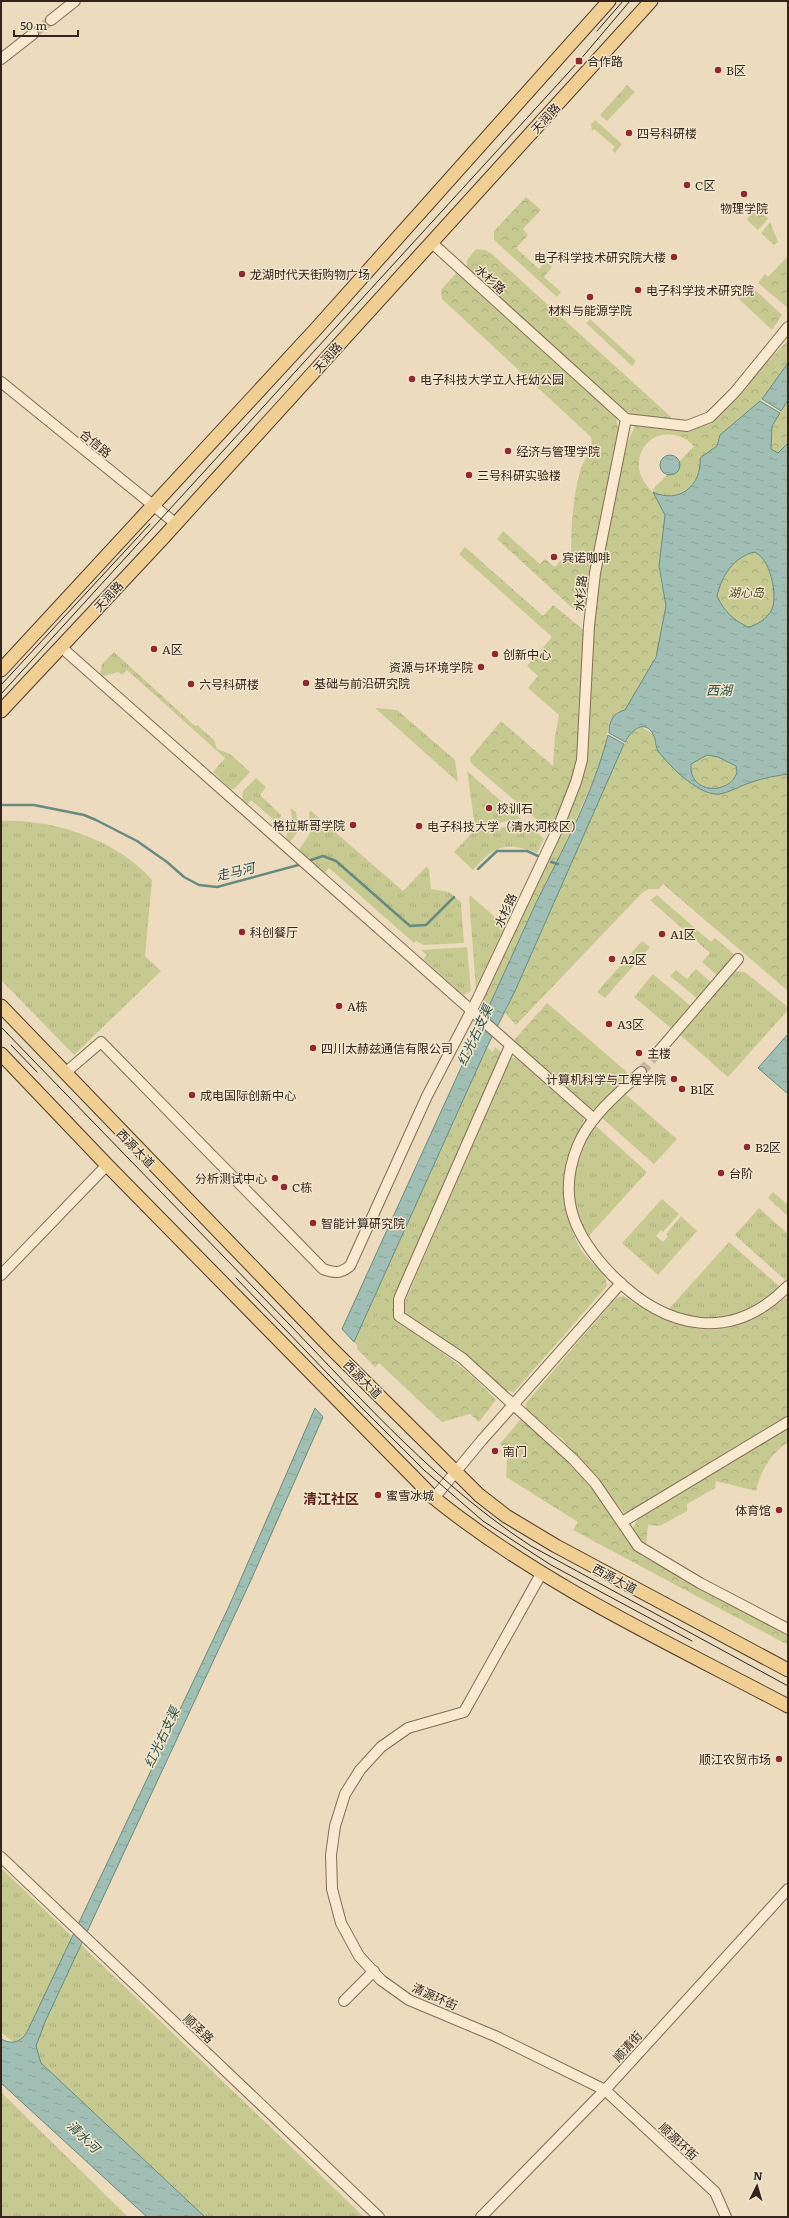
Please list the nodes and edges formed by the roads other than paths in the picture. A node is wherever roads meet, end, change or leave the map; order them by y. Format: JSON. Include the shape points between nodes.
{"nodes":[{"id":1,"x":75,"y":1,"type":"edge"},
{"id":2,"x":609,"y":1,"type":"edge"},
{"id":3,"x":651,"y":1,"type":"edge"},
{"id":4,"x":52,"y":20,"type":"tunnel mouth"},
{"id":5,"x":33,"y":34,"type":"tunnel mouth"},
{"id":6,"x":1,"y":59,"type":"edge"},
{"id":7,"x":431,"y":242,"type":"junction"},
{"id":8,"x":788,"y":327,"type":"edge"},
{"id":9,"x":1,"y":382,"type":"edge"},
{"id":10,"x":626,"y":419,"type":"junction"},
{"id":11,"x":152,"y":505,"type":"junction"},
{"id":12,"x":175,"y":523,"type":"junction"},
{"id":13,"x":61,"y":647,"type":"junction"},
{"id":14,"x":1,"y":670,"type":"edge"},
{"id":15,"x":1,"y":711,"type":"edge"},
{"id":16,"x":738,"y":959,"type":"dead end"},
{"id":17,"x":1,"y":1006,"type":"edge"},
{"id":18,"x":471,"y":1011,"type":"junction"},
{"id":19,"x":510,"y":1046,"type":"junction"},
{"id":20,"x":659,"y":1051,"type":"tunnel mouth"},
{"id":21,"x":1,"y":1054,"type":"edge"},
{"id":22,"x":641,"y":1072,"type":"tunnel mouth"},
{"id":23,"x":65,"y":1074,"type":"junction"},
{"id":24,"x":594,"y":1120,"type":"junction"},
{"id":25,"x":107,"y":1165,"type":"junction"},
{"id":26,"x":1,"y":1275,"type":"edge"},
{"id":27,"x":621,"y":1283,"type":"junction"},
{"id":28,"x":788,"y":1288,"type":"edge"},
{"id":29,"x":514,"y":1404,"type":"junction"},
{"id":30,"x":788,"y":1422,"type":"edge"},
{"id":31,"x":455,"y":1472,"type":"junction"},
{"id":32,"x":434,"y":1498,"type":"junction"},
{"id":33,"x":622,"y":1522,"type":"junction"},
{"id":34,"x":541,"y":1574,"type":"junction"},
{"id":35,"x":788,"y":1629,"type":"edge"},
{"id":36,"x":788,"y":1670,"type":"edge"},
{"id":37,"x":788,"y":1706,"type":"edge"},
{"id":38,"x":1,"y":1857,"type":"edge"},
{"id":39,"x":788,"y":1889,"type":"edge"},
{"id":40,"x":374,"y":1972,"type":"junction"},
{"id":41,"x":344,"y":2001,"type":"dead end"},
{"id":42,"x":605,"y":2090,"type":"junction"},
{"id":43,"x":379,"y":2217,"type":"edge"},
{"id":44,"x":481,"y":2217,"type":"edge"},
{"id":45,"x":726,"y":2217,"type":"edge"}],
"edges":[{"from":1,"to":4,"type":"street"},
{"from":2,"to":11,"type":"main road","via":[[316,329]]},
{"from":3,"to":7,"type":"main road","name":"天润路"},
{"from":5,"to":6,"type":"street"},
{"from":7,"to":10,"type":"street","name":"水杉路"},
{"from":7,"to":12,"type":"main road","name":"天润路"},
{"from":8,"to":10,"type":"street","via":[[735,392],[710,417],[687,426]]},
{"from":9,"to":11,"type":"street","name":"合信路"},
{"from":10,"to":18,"type":"street","name":"水杉路","via":[[595,573],[580,772],[558,828]]},
{"from":11,"to":12,"type":"street","name":"合信路"},
{"from":11,"to":14,"type":"main road"},
{"from":12,"to":13,"type":"main road","name":"天润路"},
{"from":13,"to":15,"type":"main road","name":"天润路"},
{"from":13,"to":18,"type":"street"},
{"from":16,"to":20,"type":"street"},
{"from":17,"to":23,"type":"main road","name":"西源大道"},
{"from":18,"to":19,"type":"street"},
{"from":18,"to":23,"type":"street","name":"水杉路","via":[[427,1096],[350,1266],[338,1273],[323,1269],[101,1042]]},
{"from":19,"to":24,"type":"street"},
{"from":19,"to":29,"type":"street","via":[[405,1285],[398,1307],[399,1316],[462,1358]]},
{"from":21,"to":25,"type":"main road"},
{"from":22,"to":24,"type":"street"},
{"from":23,"to":31,"type":"main road","name":"西源大道"},
{"from":24,"to":27,"type":"street","via":[[584,1133],[574,1155],[569,1197],[575,1222],[587,1247]]},
{"from":25,"to":26,"type":"street"},
{"from":25,"to":32,"type":"main road"},
{"from":27,"to":28,"type":"street","via":[[660,1312],[704,1323],[721,1323],[751,1315]]},
{"from":27,"to":29,"type":"street"},
{"from":29,"to":31,"type":"street"},
{"from":29,"to":33,"type":"street","via":[[595,1483]]},
{"from":30,"to":33,"type":"street"},
{"from":31,"to":32,"type":"street"},
{"from":31,"to":36,"type":"main road","name":"西源大道","via":[[501,1512],[556,1546]]},
{"from":32,"to":34,"type":"main road","via":[[495,1545]]},
{"from":33,"to":35,"type":"street","via":[[638,1546],[652,1556]]},
{"from":34,"to":37,"type":"main road"},
{"from":34,"to":40,"type":"street","name":"清源环街","via":[[464,1712],[408,1728],[381,1747],[360,1770],[345,1794],[335,1826],[332,1889],[341,1923],[359,1956]]},
{"from":38,"to":43,"type":"street","name":"顺泽路"},
{"from":39,"to":42,"type":"street","name":"顺清街"},
{"from":40,"to":41,"type":"street"},
{"from":40,"to":42,"type":"street","name":"清源环街","via":[[409,2000],[495,2036]]},
{"from":42,"to":44,"type":"street","name":"顺清街"},
{"from":42,"to":45,"type":"street","name":"顺源环街","via":[[715,2192]]}]}
